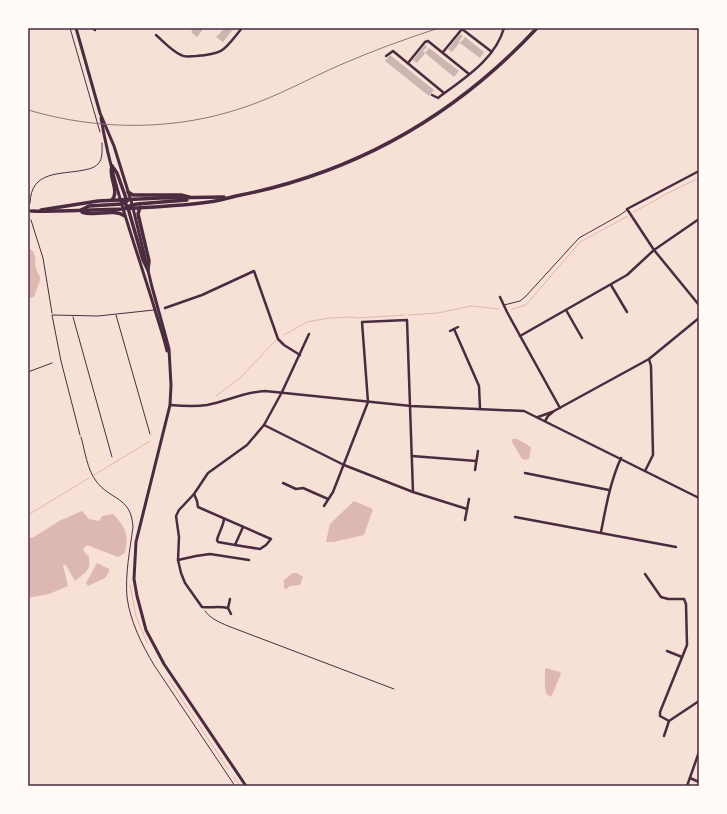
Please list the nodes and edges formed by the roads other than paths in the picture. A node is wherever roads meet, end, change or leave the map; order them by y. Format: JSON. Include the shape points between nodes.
{"nodes":[{"id":1,"x":76,"y":28,"type":"edge"},
{"id":2,"x":242,"y":28,"type":"edge"},
{"id":3,"x":504,"y":28,"type":"edge"},
{"id":4,"x":537,"y":28,"type":"edge"},
{"id":5,"x":156,"y":35,"type":"dead end"},
{"id":6,"x":443,"y":52,"type":"junction"},
{"id":7,"x":492,"y":52,"type":"junction"},
{"id":8,"x":386,"y":56,"type":"dead end"},
{"id":9,"x":408,"y":63,"type":"junction"},
{"id":10,"x":469,"y":74,"type":"junction"},
{"id":11,"x":444,"y":93,"type":"junction"},
{"id":12,"x":432,"y":95,"type":"dead end"},
{"id":13,"x":100,"y":113,"type":"junction"},
{"id":14,"x":112,"y":166,"type":"junction"},
{"id":15,"x":699,"y":171,"type":"edge"},
{"id":16,"x":128,"y":192,"type":"junction"},
{"id":17,"x":234,"y":197,"type":"junction"},
{"id":18,"x":194,"y":198,"type":"junction"},
{"id":19,"x":112,"y":200,"type":"junction"},
{"id":20,"x":127,"y":204,"type":"junction"},
{"id":21,"x":140,"y":208,"type":"junction"},
{"id":22,"x":627,"y":210,"type":"junction"},
{"id":23,"x":79,"y":211,"type":"junction"},
{"id":24,"x":30,"y":212,"type":"edge"},
{"id":25,"x":126,"y":216,"type":"junction"},
{"id":26,"x":699,"y":219,"type":"edge"},
{"id":27,"x":654,"y":250,"type":"junction"},
{"id":28,"x":148,"y":270,"type":"junction"},
{"id":29,"x":611,"y":285,"type":"junction"},
{"id":30,"x":500,"y":297,"type":"dead end"},
{"id":31,"x":503,"y":305,"type":"junction"},
{"id":32,"x":699,"y":305,"type":"edge"},
{"id":33,"x":165,"y":308,"type":"dead end"},
{"id":34,"x":156,"y":309,"type":"junction"},
{"id":35,"x":566,"y":310,"type":"junction"},
{"id":36,"x":627,"y":312,"type":"dead end"},
{"id":37,"x":116,"y":314,"type":"junction"},
{"id":38,"x":73,"y":316,"type":"junction"},
{"id":39,"x":699,"y":318,"type":"edge"},
{"id":40,"x":458,"y":327,"type":"dead end"},
{"id":41,"x":454,"y":329,"type":"junction"},
{"id":42,"x":450,"y":331,"type":"dead end"},
{"id":43,"x":309,"y":334,"type":"dead end"},
{"id":44,"x":520,"y":336,"type":"junction"},
{"id":45,"x":582,"y":338,"type":"dead end"},
{"id":46,"x":300,"y":355,"type":"junction"},
{"id":47,"x":649,"y":359,"type":"junction"},
{"id":48,"x":52,"y":363,"type":"dead end"},
{"id":49,"x":28,"y":372,"type":"edge"},
{"id":50,"x":282,"y":392,"type":"junction"},
{"id":51,"x":368,"y":402,"type":"junction"},
{"id":52,"x":170,"y":405,"type":"junction"},
{"id":53,"x":411,"y":406,"type":"junction"},
{"id":54,"x":560,"y":408,"type":"junction"},
{"id":55,"x":480,"y":409,"type":"junction"},
{"id":56,"x":554,"y":411,"type":"junction"},
{"id":57,"x":538,"y":417,"type":"junction"},
{"id":58,"x":546,"y":421,"type":"junction"},
{"id":59,"x":264,"y":425,"type":"junction"},
{"id":60,"x":80,"y":434,"type":"road end"},
{"id":61,"x":150,"y":434,"type":"dead end"},
{"id":62,"x":478,"y":451,"type":"dead end"},
{"id":63,"x":412,"y":456,"type":"junction"},
{"id":64,"x":112,"y":457,"type":"dead end"},
{"id":65,"x":621,"y":458,"type":"junction"},
{"id":66,"x":476,"y":461,"type":"junction"},
{"id":67,"x":344,"y":465,"type":"junction"},
{"id":68,"x":475,"y":470,"type":"dead end"},
{"id":69,"x":645,"y":471,"type":"junction"},
{"id":70,"x":525,"y":473,"type":"dead end"},
{"id":71,"x":283,"y":483,"type":"dead end"},
{"id":72,"x":609,"y":490,"type":"junction"},
{"id":73,"x":413,"y":492,"type":"junction"},
{"id":74,"x":194,"y":494,"type":"junction"},
{"id":75,"x":699,"y":498,"type":"edge"},
{"id":76,"x":328,"y":499,"type":"junction"},
{"id":77,"x":469,"y":499,"type":"dead end"},
{"id":78,"x":324,"y":506,"type":"dead end"},
{"id":79,"x":467,"y":509,"type":"junction"},
{"id":80,"x":515,"y":517,"type":"dead end"},
{"id":81,"x":224,"y":519,"type":"junction"},
{"id":82,"x":466,"y":520,"type":"dead end"},
{"id":83,"x":243,"y":527,"type":"junction"},
{"id":84,"x":601,"y":532,"type":"junction"},
{"id":85,"x":235,"y":544,"type":"junction"},
{"id":86,"x":676,"y":547,"type":"dead end"},
{"id":87,"x":178,"y":560,"type":"junction"},
{"id":88,"x":249,"y":560,"type":"dead end"},
{"id":89,"x":645,"y":574,"type":"dead end"},
{"id":90,"x":230,"y":599,"type":"dead end"},
{"id":91,"x":228,"y":608,"type":"junction"},
{"id":92,"x":231,"y":614,"type":"dead end"},
{"id":93,"x":667,"y":651,"type":"dead end"},
{"id":94,"x":682,"y":657,"type":"junction"},
{"id":95,"x":699,"y":701,"type":"edge"},
{"id":96,"x":669,"y":721,"type":"junction"},
{"id":97,"x":664,"y":736,"type":"dead end"},
{"id":98,"x":699,"y":752,"type":"edge"},
{"id":99,"x":690,"y":778,"type":"junction"},
{"id":100,"x":699,"y":782,"type":"edge"},
{"id":101,"x":246,"y":786,"type":"edge"},
{"id":102,"x":687,"y":786,"type":"edge"}],
"edges":[{"from":1,"to":13,"type":"street"},
{"from":2,"to":5,"type":"street","via":[[222,51],[214,55],[181,56]]},
{"from":3,"to":7,"type":"street"},
{"from":4,"to":17,"type":"main road","via":[[474,88],[439,114],[390,144],[318,174]]},
{"from":6,"to":7,"type":"street","via":[[462,29]]},
{"from":6,"to":9,"type":"street","via":[[427,40]]},
{"from":6,"to":10,"type":"street"},
{"from":7,"to":10,"type":"street"},
{"from":8,"to":9,"type":"street","via":[[393,51]]},
{"from":9,"to":11,"type":"street"},
{"from":10,"to":11,"type":"street"},
{"from":11,"to":12,"type":"street","via":[[437,98]]},
{"from":13,"to":14,"type":"street","via":[[102,136]]},
{"from":13,"to":16,"type":"street"},
{"from":14,"to":19,"type":"main road","via":[[110,171],[115,194]]},
{"from":14,"to":20,"type":"main road"},
{"from":15,"to":22,"type":"street"},
{"from":16,"to":18,"type":"main road","via":[[133,195],[181,195]]},
{"from":16,"to":20,"type":"street"},
{"from":17,"to":18,"type":"main road"},
{"from":17,"to":21,"type":"main road","via":[[210,202]]},
{"from":18,"to":20,"type":"main road"},
{"from":19,"to":20,"type":"main road"},
{"from":19,"to":24,"type":"main road"},
{"from":20,"to":21,"type":"main road"},
{"from":20,"to":23,"type":"main road"},
{"from":20,"to":25,"type":"street"},
{"from":20,"to":28,"type":"main road"},
{"from":21,"to":28,"type":"main road","via":[[138,214],[149,261]]},
{"from":22,"to":27,"type":"street"},
{"from":22,"to":31,"type":"lane","via":[[579,238],[520,301]]},
{"from":23,"to":24,"type":"main road"},
{"from":23,"to":25,"type":"main road","via":[[87,214],[120,213]]},
{"from":25,"to":34,"type":"street"},
{"from":26,"to":27,"type":"street"},
{"from":27,"to":29,"type":"street","via":[[627,275]]},
{"from":27,"to":32,"type":"street"},
{"from":28,"to":34,"type":"street"},
{"from":29,"to":35,"type":"street"},
{"from":29,"to":36,"type":"street"},
{"from":30,"to":31,"type":"street"},
{"from":31,"to":44,"type":"street"},
{"from":33,"to":46,"type":"street","via":[[202,295],[254,271],[278,338]]},
{"from":34,"to":37,"type":"lane"},
{"from":34,"to":52,"type":"street","via":[[169,349]]},
{"from":35,"to":44,"type":"street"},
{"from":35,"to":45,"type":"street"},
{"from":37,"to":38,"type":"lane"},
{"from":37,"to":61,"type":"lane"},
{"from":38,"to":60,"type":"lane","via":[[52,315]]},
{"from":38,"to":64,"type":"lane"},
{"from":39,"to":47,"type":"street"},
{"from":40,"to":41,"type":"street"},
{"from":41,"to":42,"type":"street"},
{"from":41,"to":55,"type":"street","via":[[479,386]]},
{"from":43,"to":46,"type":"street"},
{"from":44,"to":54,"type":"street"},
{"from":46,"to":50,"type":"street"},
{"from":47,"to":54,"type":"street"},
{"from":47,"to":69,"type":"street","via":[[653,455]]},
{"from":48,"to":49,"type":"lane"},
{"from":50,"to":51,"type":"street"},
{"from":50,"to":52,"type":"street","via":[[256,391],[202,405]]},
{"from":50,"to":59,"type":"street"},
{"from":51,"to":53,"type":"street"},
{"from":51,"to":53,"type":"street","via":[[362,322],[408,320]]},
{"from":51,"to":67,"type":"street"},
{"from":52,"to":101,"type":"street","via":[[136,542],[134,579],[137,596],[146,630],[157,652]]},
{"from":53,"to":55,"type":"street"},
{"from":53,"to":63,"type":"street"},
{"from":54,"to":56,"type":"street"},
{"from":55,"to":57,"type":"street","via":[[524,411]]},
{"from":56,"to":57,"type":"street"},
{"from":56,"to":58,"type":"street"},
{"from":57,"to":58,"type":"street"},
{"from":58,"to":65,"type":"street"},
{"from":59,"to":67,"type":"street"},
{"from":59,"to":74,"type":"street","via":[[247,445],[208,473]]},
{"from":62,"to":66,"type":"street"},
{"from":63,"to":66,"type":"street"},
{"from":63,"to":73,"type":"street"},
{"from":65,"to":69,"type":"street"},
{"from":65,"to":72,"type":"street"},
{"from":66,"to":68,"type":"street"},
{"from":67,"to":73,"type":"street"},
{"from":67,"to":76,"type":"street"},
{"from":69,"to":75,"type":"street"},
{"from":70,"to":72,"type":"street"},
{"from":71,"to":76,"type":"street"},
{"from":72,"to":84,"type":"street"},
{"from":73,"to":79,"type":"street"},
{"from":74,"to":81,"type":"street","via":[[198,507]]},
{"from":74,"to":87,"type":"street","via":[[176,516],[179,537]]},
{"from":76,"to":78,"type":"street"},
{"from":77,"to":79,"type":"street"},
{"from":79,"to":82,"type":"street"},
{"from":80,"to":84,"type":"street"},
{"from":81,"to":83,"type":"street"},
{"from":81,"to":85,"type":"street","via":[[216,540]]},
{"from":83,"to":85,"type":"street"},
{"from":83,"to":85,"type":"street","via":[[271,539],[260,549]]},
{"from":84,"to":86,"type":"street"},
{"from":87,"to":88,"type":"street","via":[[210,554]]},
{"from":87,"to":91,"type":"street","via":[[185,583],[202,607]]},
{"from":89,"to":94,"type":"street","via":[[661,597],[668,600],[684,599],[687,645]]},
{"from":90,"to":91,"type":"street"},
{"from":91,"to":92,"type":"street"},
{"from":93,"to":94,"type":"street"},
{"from":94,"to":96,"type":"street","via":[[660,712],[662,719]]},
{"from":95,"to":96,"type":"street"},
{"from":96,"to":97,"type":"street"},
{"from":98,"to":99,"type":"street"},
{"from":99,"to":100,"type":"street"},
{"from":99,"to":102,"type":"street"}]}
